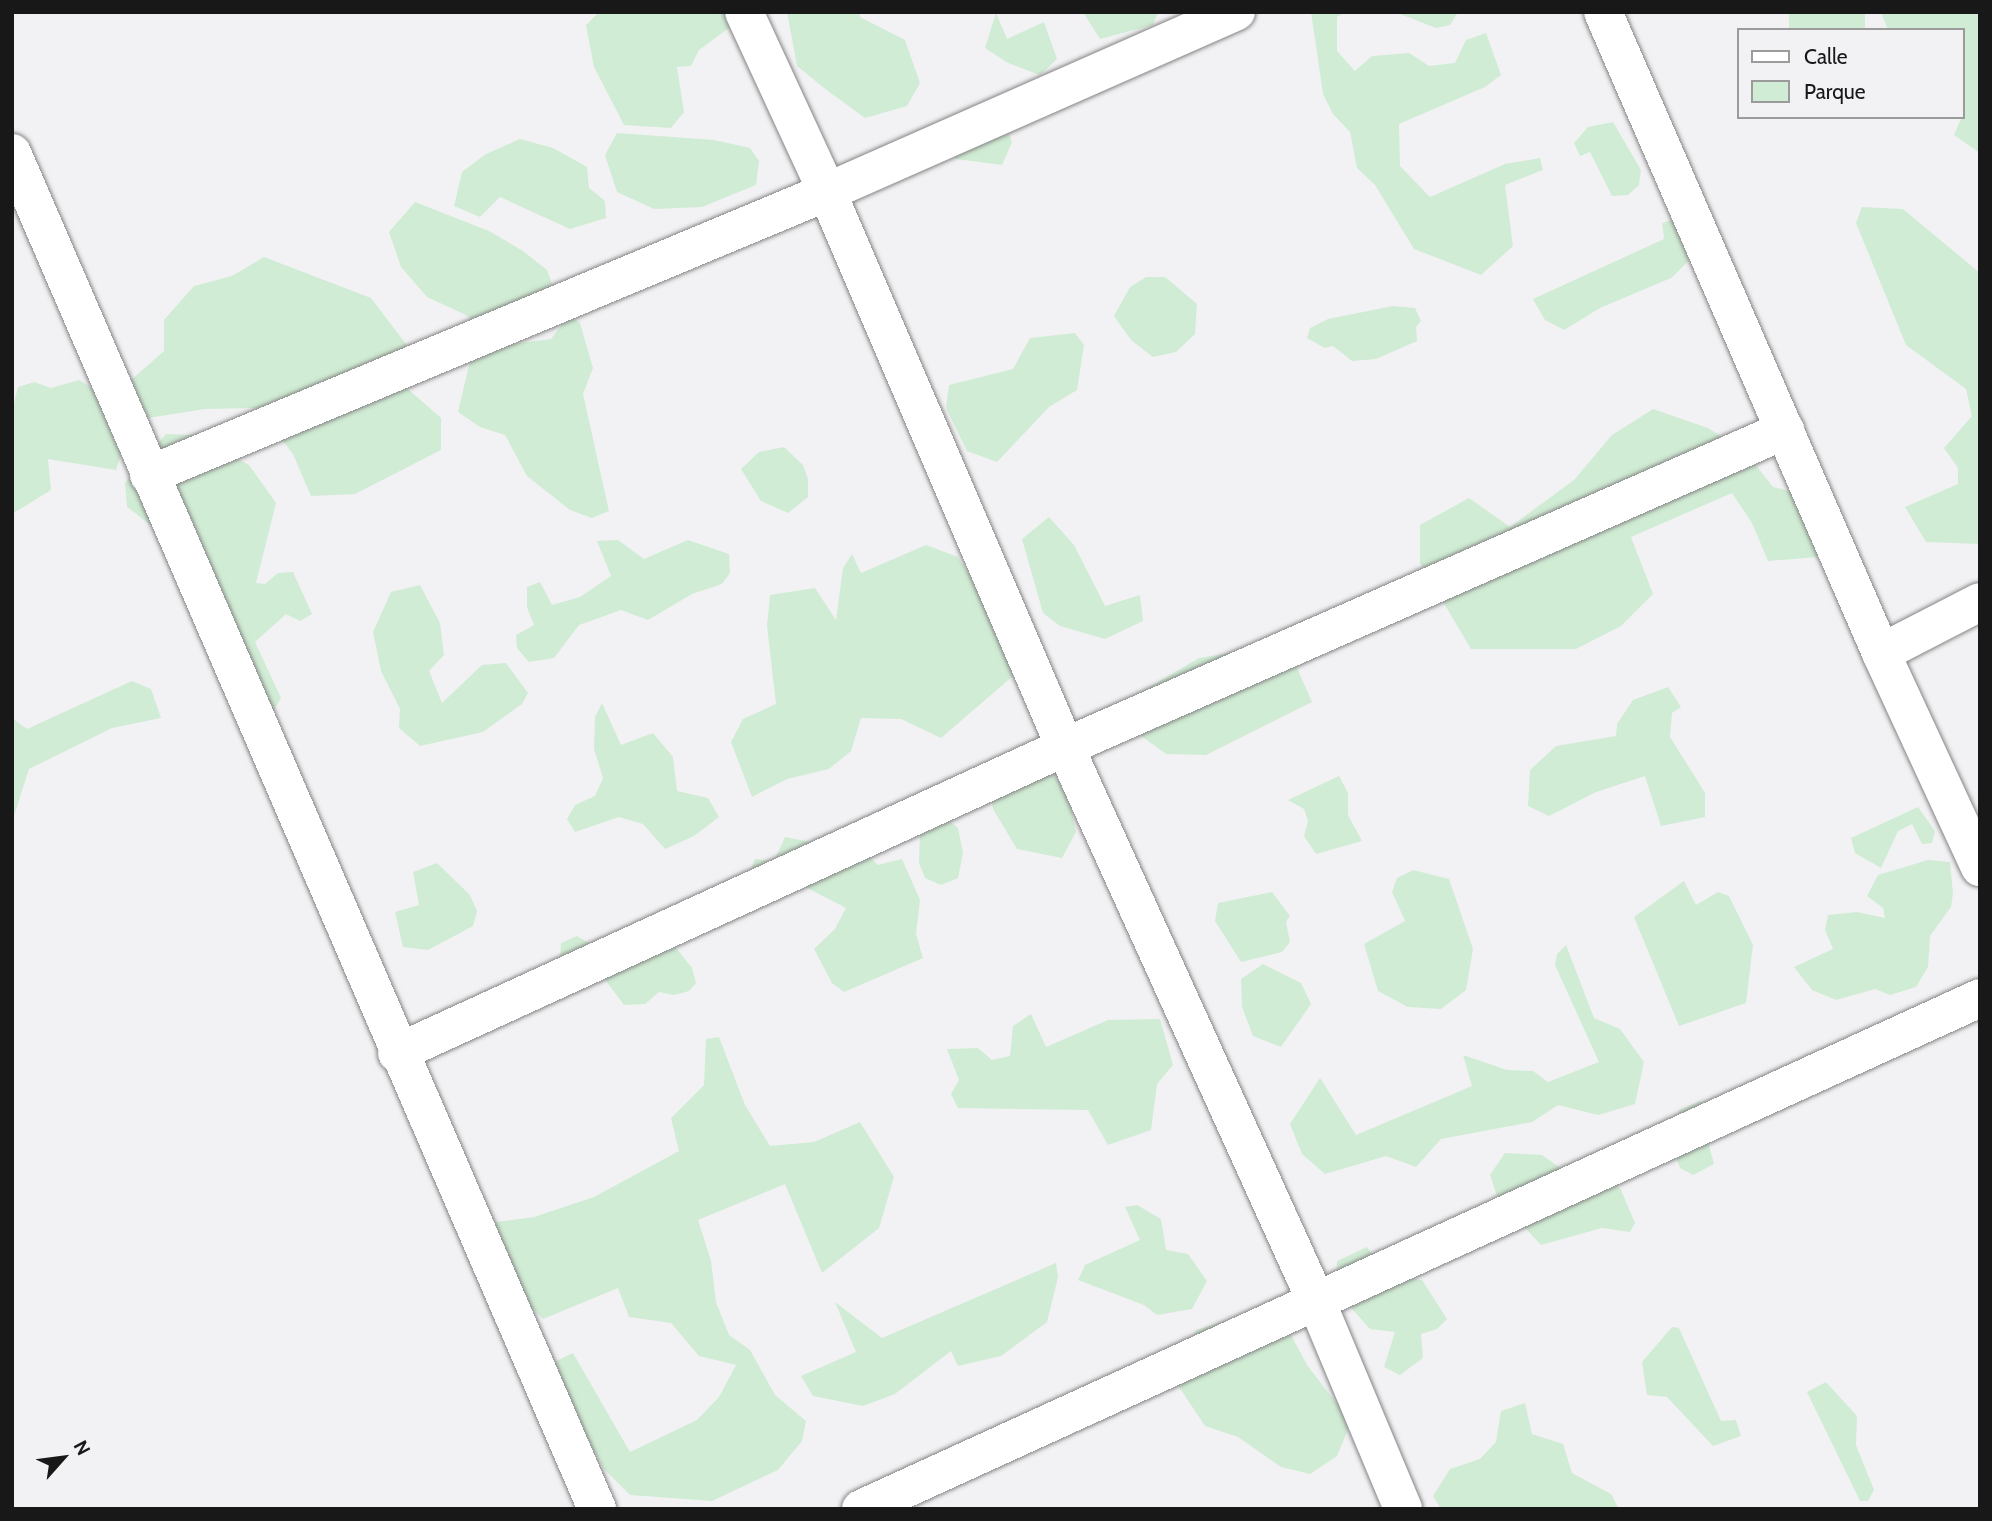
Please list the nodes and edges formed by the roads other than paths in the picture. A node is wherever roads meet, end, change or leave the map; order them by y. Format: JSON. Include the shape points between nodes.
{"nodes":[{"id":1,"x":744,"y":12,"type":"edge"},
{"id":2,"x":1236,"y":12,"type":"edge"},
{"id":3,"x":1603,"y":12,"type":"edge"},
{"id":4,"x":12,"y":153,"type":"edge"},
{"id":5,"x":827,"y":192,"type":"junction"},
{"id":6,"x":1784,"y":430,"type":"junction"},
{"id":7,"x":149,"y":475,"type":"junction"},
{"id":8,"x":1980,"y":603,"type":"edge"},
{"id":9,"x":1881,"y":653,"type":"junction"},
{"id":10,"x":1065,"y":747,"type":"junction"},
{"id":11,"x":1980,"y":867,"type":"edge"},
{"id":12,"x":1980,"y":998,"type":"edge"},
{"id":13,"x":397,"y":1053,"type":"junction"},
{"id":14,"x":1317,"y":1303,"type":"junction"},
{"id":15,"x":597,"y":1509,"type":"edge"},
{"id":16,"x":861,"y":1509,"type":"edge"},
{"id":17,"x":1403,"y":1509,"type":"edge"}],
"edges":[{"from":1,"to":5,"type":"street"},
{"from":2,"to":5,"type":"street"},
{"from":3,"to":6,"type":"street"},
{"from":4,"to":7,"type":"street"},
{"from":5,"to":7,"type":"street"},
{"from":5,"to":10,"type":"street"},
{"from":6,"to":9,"type":"street"},
{"from":6,"to":10,"type":"street"},
{"from":7,"to":13,"type":"street"},
{"from":8,"to":9,"type":"street"},
{"from":9,"to":11,"type":"street"},
{"from":10,"to":13,"type":"street"},
{"from":10,"to":14,"type":"street"},
{"from":12,"to":14,"type":"street"},
{"from":13,"to":15,"type":"street"},
{"from":14,"to":16,"type":"street"},
{"from":14,"to":17,"type":"street"}]}
